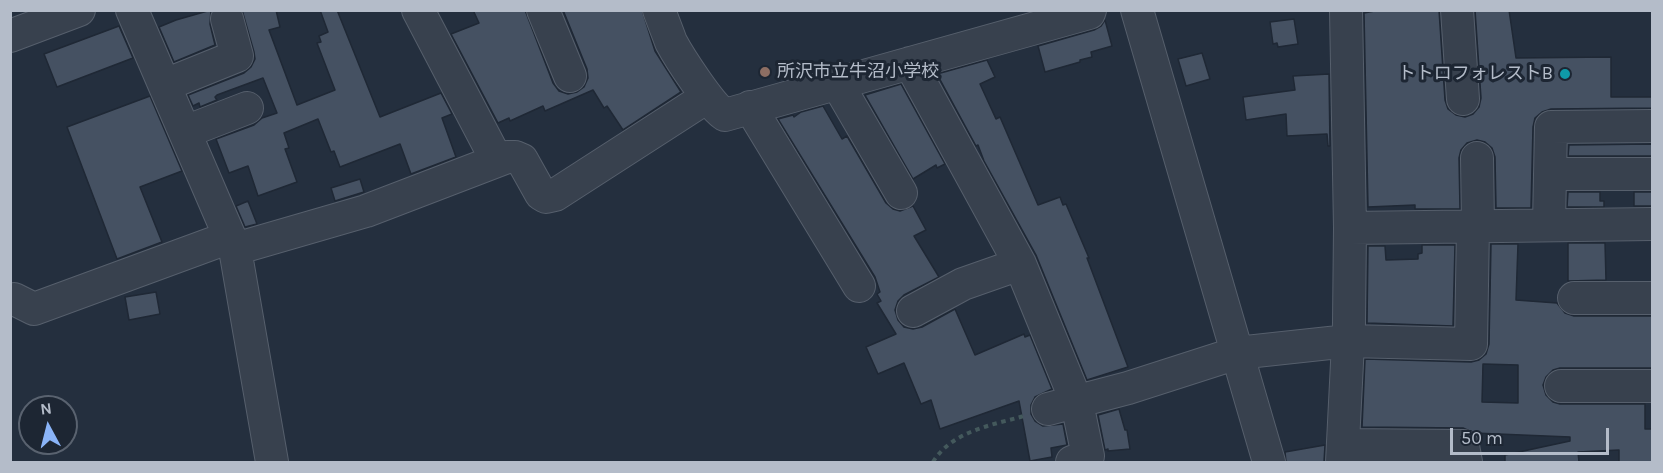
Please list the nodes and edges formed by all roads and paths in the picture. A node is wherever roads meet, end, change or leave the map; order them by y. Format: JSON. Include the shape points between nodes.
{"nodes":[{"id":1,"x":79,"y":10,"type":"edge"},
{"id":2,"x":132,"y":10,"type":"edge"},
{"id":3,"x":418,"y":10,"type":"edge"},
{"id":4,"x":659,"y":10,"type":"edge"},
{"id":5,"x":1090,"y":10,"type":"edge"},
{"id":6,"x":1137,"y":10,"type":"edge"},
{"id":7,"x":1346,"y":10,"type":"edge"},
{"id":8,"x":1456,"y":10,"type":"edge"},
{"id":9,"x":550,"y":13,"type":"edge"},
{"id":10,"x":227,"y":20,"type":"dead end"},
{"id":11,"x":10,"y":36,"type":"edge"},
{"id":12,"x":910,"y":63,"type":"junction"},
{"id":13,"x":570,"y":76,"type":"dead end"},
{"id":14,"x":837,"y":83,"type":"junction"},
{"id":15,"x":165,"y":85,"type":"junction"},
{"id":16,"x":707,"y":97,"type":"junction"},
{"id":17,"x":1463,"y":99,"type":"dead end"},
{"id":18,"x":750,"y":107,"type":"junction"},
{"id":19,"x":247,"y":108,"type":"dead end"},
{"id":20,"x":1653,"y":126,"type":"edge"},
{"id":21,"x":185,"y":132,"type":"junction"},
{"id":22,"x":1477,"y":158,"type":"dead end"},
{"id":23,"x":496,"y":159,"type":"junction"},
{"id":24,"x":1550,"y":174,"type":"junction"},
{"id":25,"x":1653,"y":174,"type":"edge"},
{"id":26,"x":901,"y":193,"type":"dead end"},
{"id":27,"x":1549,"y":224,"type":"junction"},
{"id":28,"x":1653,"y":224,"type":"edge"},
{"id":29,"x":1475,"y":225,"type":"junction"},
{"id":30,"x":1350,"y":228,"type":"junction"},
{"id":31,"x":233,"y":243,"type":"junction"},
{"id":32,"x":1020,"y":264,"type":"junction"},
{"id":33,"x":859,"y":286,"type":"dead end"},
{"id":34,"x":1653,"y":297,"type":"edge"},
{"id":35,"x":1574,"y":298,"type":"dead end"},
{"id":36,"x":10,"y":300,"type":"edge"},
{"id":37,"x":913,"y":311,"type":"dead end"},
{"id":38,"x":1348,"y":341,"type":"junction"},
{"id":39,"x":1237,"y":353,"type":"junction"},
{"id":40,"x":1561,"y":386,"type":"dead end"},
{"id":41,"x":1653,"y":386,"type":"edge"},
{"id":42,"x":1062,"y":406,"type":"junction"},
{"id":43,"x":1342,"y":454,"type":"edge"},
{"id":44,"x":272,"y":462,"type":"edge"},
{"id":45,"x":933,"y":462,"type":"edge"},
{"id":46,"x":1072,"y":462,"type":"edge"},
{"id":47,"x":1269,"y":462,"type":"edge"},
{"id":48,"x":1466,"y":462,"type":"edge"}],
"edges":[{"from":1,"to":11,"type":"street"},
{"from":2,"to":15,"type":"street"},
{"from":3,"to":23,"type":"street"},
{"from":4,"to":16,"type":"street","via":[[672,44]]},
{"from":5,"to":12,"type":"street"},
{"from":6,"to":39,"type":"street"},
{"from":7,"to":30,"type":"street"},
{"from":8,"to":17,"type":"street"},
{"from":9,"to":13,"type":"street"},
{"from":10,"to":15,"type":"street","via":[[237,56]]},
{"from":12,"to":14,"type":"street"},
{"from":12,"to":32,"type":"street"},
{"from":14,"to":18,"type":"street"},
{"from":14,"to":26,"type":"street"},
{"from":15,"to":21,"type":"street"},
{"from":16,"to":18,"type":"street","via":[[725,115]]},
{"from":16,"to":23,"type":"street","via":[[555,195],[541,194],[522,160]]},
{"from":18,"to":33,"type":"street"},
{"from":19,"to":21,"type":"street"},
{"from":20,"to":24,"type":"street","via":[[1551,127]]},
{"from":21,"to":31,"type":"street"},
{"from":22,"to":29,"type":"street"},
{"from":23,"to":31,"type":"street","via":[[366,211]]},
{"from":24,"to":25,"type":"street"},
{"from":24,"to":27,"type":"street"},
{"from":27,"to":28,"type":"street"},
{"from":27,"to":29,"type":"street"},
{"from":29,"to":30,"type":"street"},
{"from":29,"to":38,"type":"street","via":[[1471,344]]},
{"from":30,"to":38,"type":"street"},
{"from":31,"to":36,"type":"street","via":[[34,309]]},
{"from":31,"to":44,"type":"street"},
{"from":32,"to":37,"type":"street","via":[[963,284]]},
{"from":32,"to":42,"type":"street"},
{"from":34,"to":35,"type":"street"},
{"from":38,"to":39,"type":"street"},
{"from":38,"to":43,"type":"street"},
{"from":39,"to":42,"type":"street"},
{"from":39,"to":47,"type":"street"},
{"from":40,"to":41,"type":"street"},
{"from":42,"to":45,"type":"path","via":[[974,430],[943,448]]},
{"from":42,"to":46,"type":"street","via":[[1088,456]]},
{"from":43,"to":48,"type":"street","via":[[1463,446]]}]}
